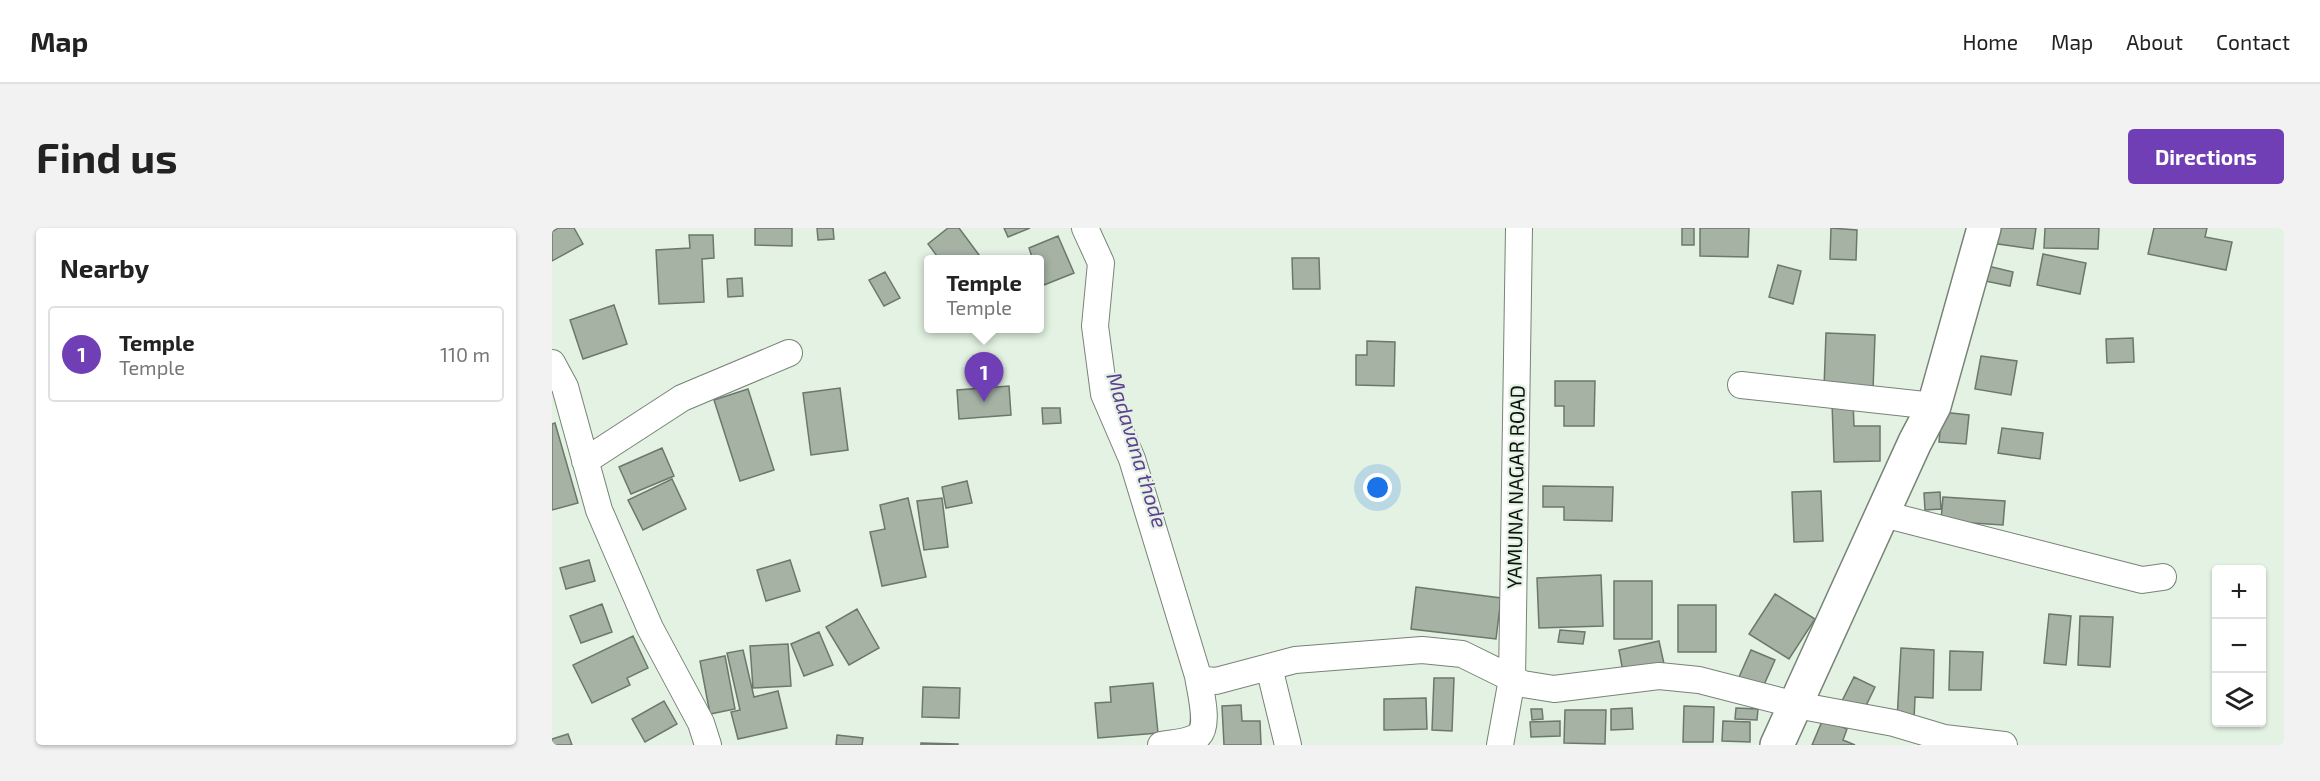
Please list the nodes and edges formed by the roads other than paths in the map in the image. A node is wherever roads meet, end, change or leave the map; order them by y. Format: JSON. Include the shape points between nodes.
{"nodes":[{"id":1,"x":1085,"y":228,"type":"edge"},
{"id":2,"x":1520,"y":228,"type":"edge"},
{"id":3,"x":1984,"y":228,"type":"edge"},
{"id":4,"x":789,"y":353,"type":"dead end"},
{"id":5,"x":552,"y":363,"type":"edge"},
{"id":6,"x":1741,"y":385,"type":"dead end"},
{"id":7,"x":1934,"y":406,"type":"junction"},
{"id":8,"x":585,"y":461,"type":"junction"},
{"id":9,"x":1883,"y":514,"type":"junction"},
{"id":10,"x":2163,"y":576,"type":"dead end"},
{"id":11,"x":1269,"y":667,"type":"junction"},
{"id":12,"x":1198,"y":676,"type":"junction"},
{"id":13,"x":1512,"y":679,"type":"junction"},
{"id":14,"x":1796,"y":705,"type":"junction"},
{"id":15,"x":708,"y":745,"type":"edge"},
{"id":16,"x":1161,"y":745,"type":"edge"},
{"id":17,"x":1288,"y":745,"type":"edge"},
{"id":18,"x":1500,"y":745,"type":"edge"},
{"id":19,"x":1777,"y":745,"type":"edge"},
{"id":20,"x":2004,"y":745,"type":"edge"}],
"edges":[{"from":1,"to":12,"type":"street","via":[[1101,263],[1095,326],[1104,394],[1132,459]]},
{"from":2,"to":13,"type":"street","name":"YAMUNA NAGAR ROAD"},
{"from":3,"to":7,"type":"main road"},
{"from":4,"to":8,"type":"street","via":[[681,398]]},
{"from":5,"to":8,"type":"street","via":[[565,387]]},
{"from":6,"to":7,"type":"street"},
{"from":7,"to":9,"type":"main road"},
{"from":8,"to":15,"type":"street","via":[[599,510],[650,628],[701,723]]},
{"from":9,"to":10,"type":"street","via":[[2142,580]]},
{"from":9,"to":14,"type":"main road"},
{"from":11,"to":12,"type":"street","via":[[1216,681]]},
{"from":11,"to":13,"type":"street","via":[[1295,660],[1422,650],[1462,654]]},
{"from":11,"to":17,"type":"street"},
{"from":12,"to":16,"type":"street","via":[[1202,729],[1198,736],[1183,742]]},
{"from":13,"to":14,"type":"street","via":[[1554,689],[1674,677]]},
{"from":13,"to":18,"type":"street","name":"YAMUNA NAGAR ROAD"},
{"from":14,"to":19,"type":"main road"},
{"from":14,"to":20,"type":"street","via":[[1894,723],[1944,738]]}]}
